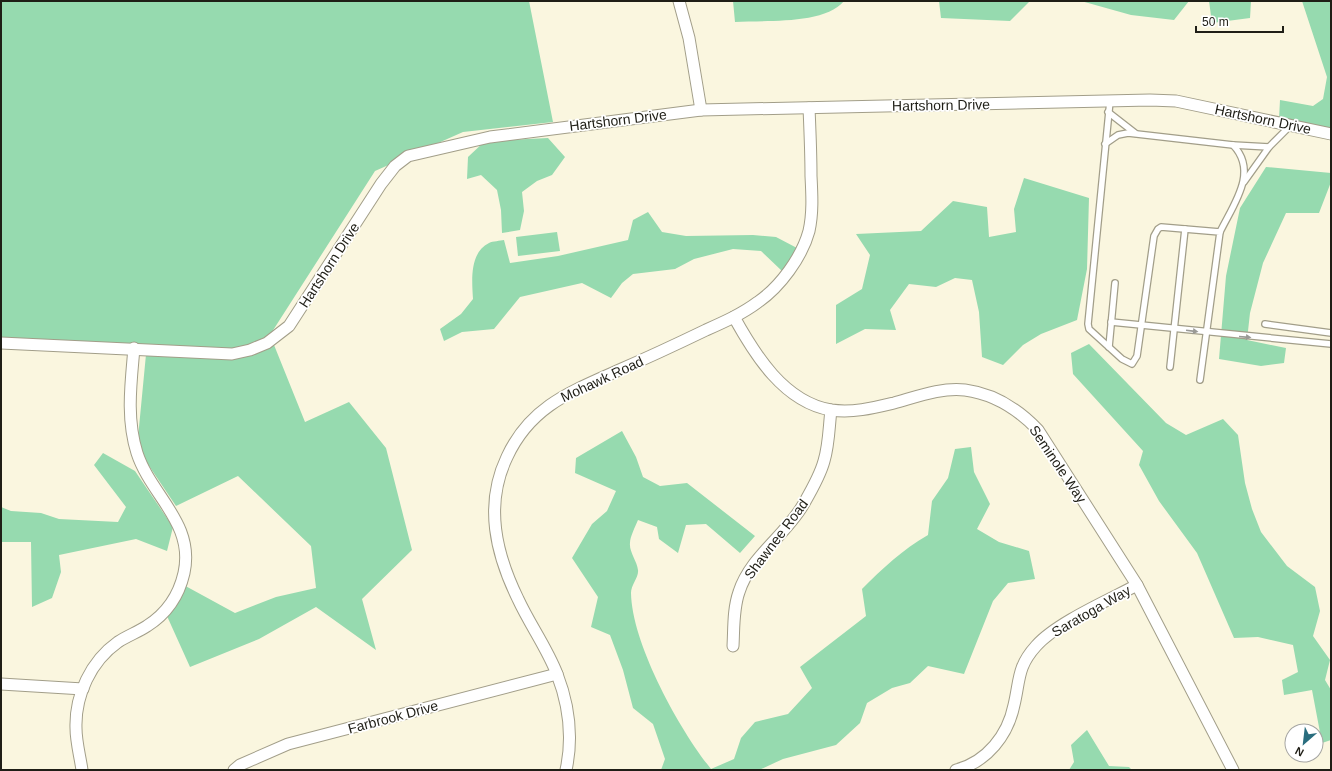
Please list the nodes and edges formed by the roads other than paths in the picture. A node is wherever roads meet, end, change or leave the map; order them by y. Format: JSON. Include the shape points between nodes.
{"nodes":[{"id":1,"x":679,"y":1,"type":"edge"},
{"id":2,"x":1109,"y":107,"type":"junction"},
{"id":3,"x":810,"y":108,"type":"junction"},
{"id":4,"x":702,"y":110,"type":"junction"},
{"id":5,"x":1291,"y":125,"type":"junction"},
{"id":6,"x":1136,"y":134,"type":"junction"},
{"id":7,"x":1331,"y":134,"type":"edge"},
{"id":8,"x":1105,"y":144,"type":"junction"},
{"id":9,"x":1232,"y":145,"type":"junction"},
{"id":10,"x":1269,"y":147,"type":"junction"},
{"id":11,"x":1244,"y":182,"type":"junction"},
{"id":12,"x":1186,"y":229,"type":"junction"},
{"id":13,"x":1220,"y":232,"type":"junction"},
{"id":14,"x":1115,"y":283,"type":"dead end"},
{"id":15,"x":734,"y":317,"type":"junction"},
{"id":16,"x":1111,"y":322,"type":"junction"},
{"id":17,"x":1265,"y":324,"type":"dead end"},
{"id":18,"x":1141,"y":326,"type":"junction"},
{"id":19,"x":1174,"y":329,"type":"junction"},
{"id":20,"x":1206,"y":333,"type":"junction"},
{"id":21,"x":1331,"y":333,"type":"edge"},
{"id":22,"x":1,"y":343,"type":"edge"},
{"id":23,"x":1331,"y":344,"type":"edge"},
{"id":24,"x":1109,"y":347,"type":"junction"},
{"id":25,"x":134,"y":348,"type":"junction"},
{"id":26,"x":1170,"y":367,"type":"dead end"},
{"id":27,"x":1200,"y":380,"type":"dead end"},
{"id":28,"x":831,"y":410,"type":"junction"},
{"id":29,"x":1137,"y":585,"type":"junction"},
{"id":30,"x":733,"y":646,"type":"dead end"},
{"id":31,"x":557,"y":674,"type":"junction"},
{"id":32,"x":1,"y":684,"type":"edge"},
{"id":33,"x":82,"y":690,"type":"junction"},
{"id":34,"x":82,"y":770,"type":"edge"},
{"id":35,"x":234,"y":770,"type":"edge"},
{"id":36,"x":566,"y":770,"type":"edge"},
{"id":37,"x":956,"y":770,"type":"edge"},
{"id":38,"x":1233,"y":770,"type":"edge"}],
"edges":[{"from":1,"to":4,"type":"street","via":[[689,38]]},
{"from":2,"to":3,"type":"street","name":"Hartshorn Drive"},
{"from":2,"to":5,"type":"street","name":"Hartshorn Drive","via":[[1176,101]]},
{"from":2,"to":6,"type":"lane"},
{"from":2,"to":8,"type":"lane"},
{"from":3,"to":4,"type":"street","name":"Hartshorn Drive"},
{"from":3,"to":15,"type":"street","name":"Mohawk Road","via":[[812,214],[808,233],[792,268],[759,302]]},
{"from":4,"to":25,"type":"street","name":"Hartshorn Drive","via":[[490,137],[408,156],[395,166],[381,184],[295,319],[267,343],[232,354]]},
{"from":5,"to":7,"type":"street","name":"Hartshorn Drive"},
{"from":5,"to":10,"type":"lane"},
{"from":6,"to":8,"type":"lane","via":[[1122,134]]},
{"from":6,"to":9,"type":"lane"},
{"from":8,"to":24,"type":"lane","via":[[1088,324],[1093,334]]},
{"from":9,"to":10,"type":"lane"},
{"from":9,"to":11,"type":"lane","via":[[1240,156]]},
{"from":10,"to":11,"type":"lane"},
{"from":11,"to":13,"type":"lane"},
{"from":12,"to":13,"type":"lane"},
{"from":12,"to":18,"type":"lane","via":[[1160,227],[1156,232]]},
{"from":12,"to":19,"type":"lane"},
{"from":13,"to":20,"type":"lane"},
{"from":14,"to":16,"type":"lane"},
{"from":15,"to":28,"type":"street","name":"Seminole Way","via":[[755,353],[783,386],[806,401]]},
{"from":15,"to":31,"type":"street","name":"Mohawk Road","via":[[563,395],[530,422],[506,458],[495,499],[494,521],[497,542],[518,600]]},
{"from":16,"to":18,"type":"lane"},
{"from":16,"to":24,"type":"lane"},
{"from":17,"to":21,"type":"lane"},
{"from":18,"to":19,"type":"lane"},
{"from":18,"to":24,"type":"lane","via":[[1137,356],[1132,364],[1128,364]]},
{"from":19,"to":20,"type":"lane","one_way":true},
{"from":19,"to":26,"type":"lane"},
{"from":20,"to":23,"type":"lane","one_way":true},
{"from":20,"to":27,"type":"lane"},
{"from":22,"to":25,"type":"street","name":"Hartshorn Drive"},
{"from":25,"to":33,"type":"street","via":[[130,405],[133,438],[137,454],[151,484],[178,522],[184,544],[184,572],[176,596],[160,616],[109,649],[95,666]]},
{"from":28,"to":29,"type":"street","name":"Seminole Way","via":[[866,410],[938,392],[964,390],[982,393],[1005,403],[1021,413],[1038,430]]},
{"from":28,"to":30,"type":"street","name":"Shawnee Road","via":[[824,460],[816,481],[803,506],[747,574],[739,591],[734,612]]},
{"from":29,"to":37,"type":"street","name":"Saratoga Way","via":[[1041,640],[1021,669],[1010,721],[1004,734],[985,756]]},
{"from":29,"to":38,"type":"street","name":"Seminole Way"},
{"from":31,"to":35,"type":"street","name":"Farbrook Drive","via":[[288,744],[240,764]]},
{"from":31,"to":36,"type":"street","name":"Mohawk Road","via":[[570,732],[570,753]]},
{"from":32,"to":33,"type":"street"},
{"from":33,"to":34,"type":"street","via":[[76,728]]}]}
